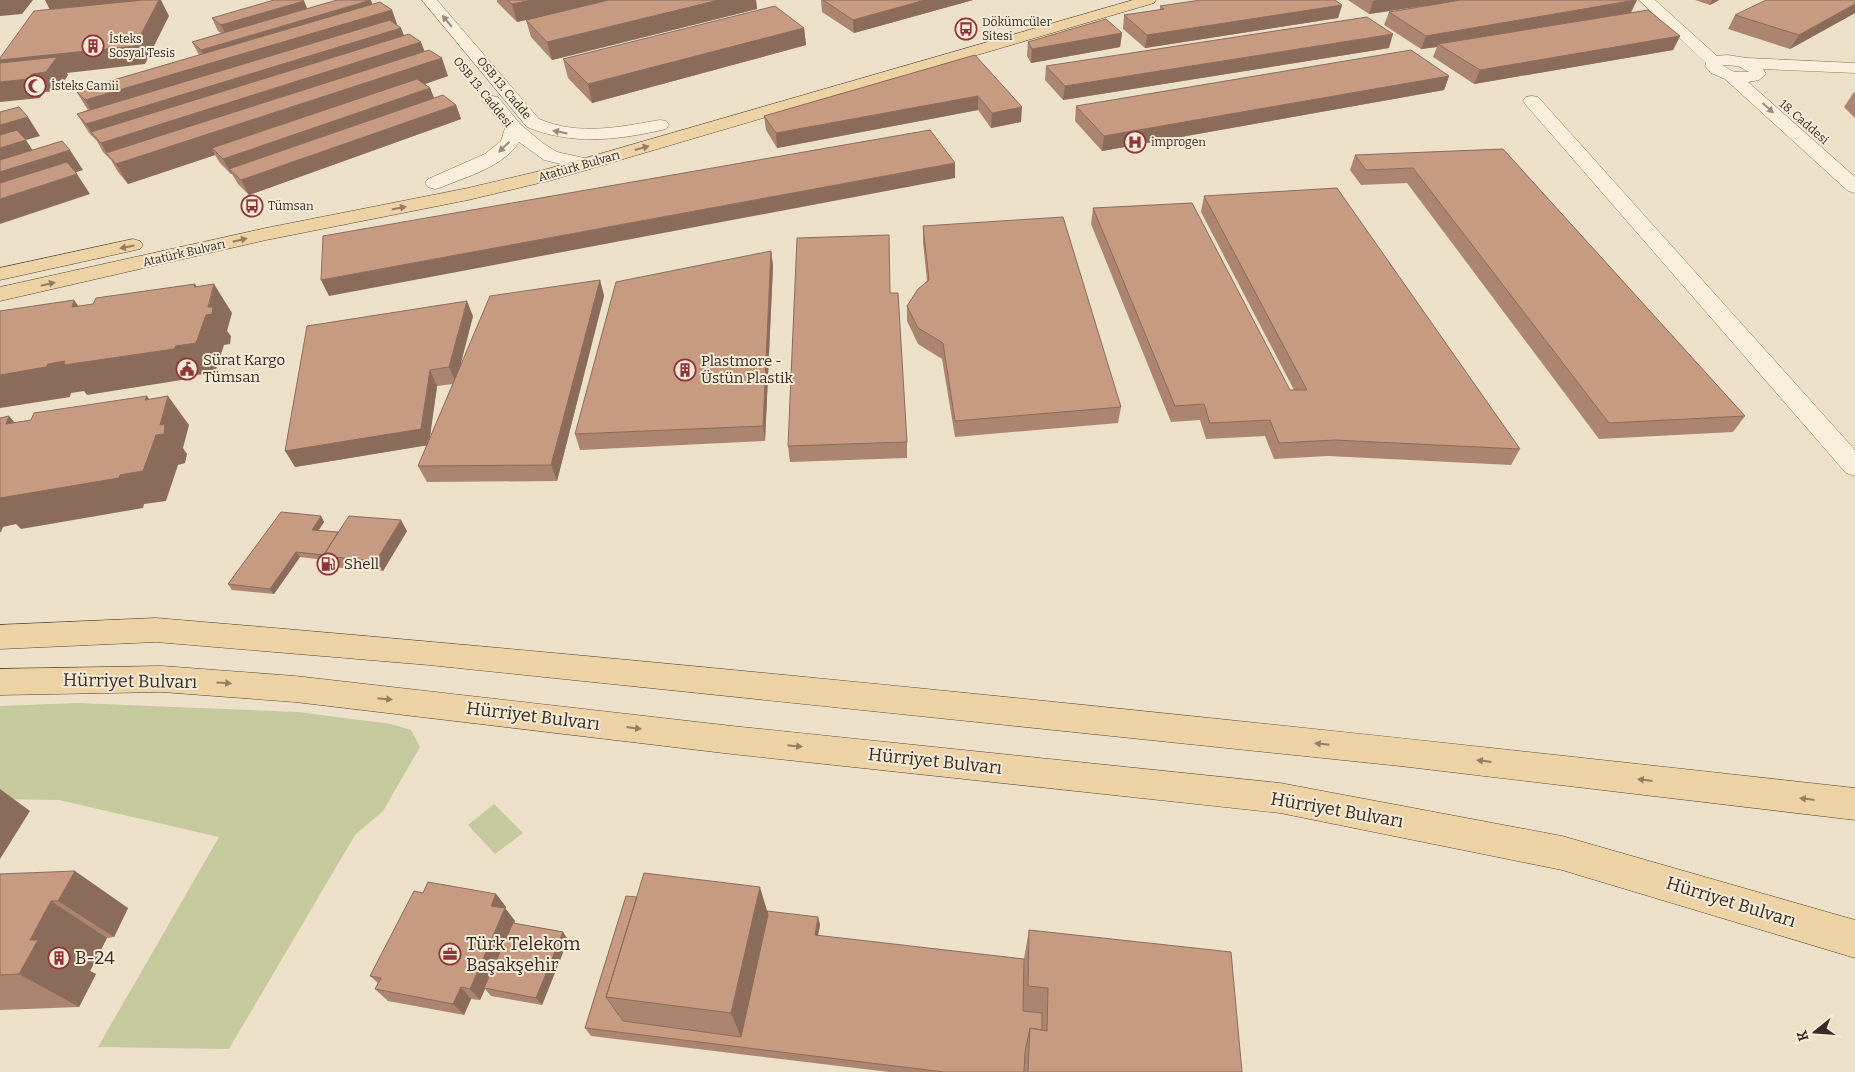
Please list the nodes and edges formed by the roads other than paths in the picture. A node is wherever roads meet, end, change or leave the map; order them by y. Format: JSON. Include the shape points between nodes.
{"nodes":[{"id":1,"x":1096,"y":0,"type":"edge"},
{"id":2,"x":1149,"y":0,"type":"edge"},
{"id":3,"x":1646,"y":0,"type":"edge"},
{"id":4,"x":1661,"y":0,"type":"edge"},
{"id":5,"x":422,"y":4,"type":"edge"},
{"id":6,"x":1002,"y":27,"type":"dead end"},
{"id":7,"x":451,"y":52,"type":"dead end"},
{"id":8,"x":1855,"y":68,"type":"edge"},
{"id":9,"x":1733,"y":69,"type":"junction"},
{"id":10,"x":1855,"y":76,"type":"edge"},
{"id":11,"x":482,"y":89,"type":"dead end"},
{"id":12,"x":1532,"y":101,"type":"dead end"},
{"id":13,"x":679,"y":119,"type":"dead end"},
{"id":14,"x":660,"y":125,"type":"junction"},
{"id":15,"x":514,"y":128,"type":"junction"},
{"id":16,"x":551,"y":156,"type":"junction"},
{"id":17,"x":586,"y":164,"type":"junction"},
{"id":18,"x":1855,"y":166,"type":"edge"},
{"id":19,"x":435,"y":183,"type":"junction"},
{"id":20,"x":1855,"y":187,"type":"edge"},
{"id":21,"x":0,"y":274,"type":"edge"},
{"id":22,"x":0,"y":294,"type":"edge"},
{"id":23,"x":1855,"y":467,"type":"edge"},
{"id":24,"x":0,"y":637,"type":"edge"},
{"id":25,"x":0,"y":682,"type":"edge"},
{"id":26,"x":1855,"y":804,"type":"edge"},
{"id":27,"x":1855,"y":939,"type":"edge"}],
"edges":[{"from":1,"to":6,"type":"main road"},
{"from":17,"to":2,"type":"main road","name":"Atatürk Bulvarı","one_way":true},
{"from":3,"to":9,"type":"street"},
{"from":4,"to":9,"type":"street","name":"18. Caddesi"},
{"from":5,"to":7,"type":"street","name":"OSB 13. Caddesi"},
{"from":14,"to":5,"type":"street","name":"OSB 13. Cadde","one_way":true,"via":[[582,135],[533,123]]},
{"from":8,"to":9,"type":"street"},
{"from":9,"to":10,"type":"street"},
{"from":9,"to":18,"type":"street","name":"18. Caddesi"},
{"from":9,"to":20,"type":"street","one_way":true},
{"from":11,"to":15,"type":"street","name":"OSB 13. Caddesi"},
{"from":12,"to":23,"type":"street"},
{"from":13,"to":14,"type":"main road","name":"Atatürk Bulvarı"},
{"from":14,"to":16,"type":"main road","name":"Atatürk Bulvarı"},
{"from":15,"to":16,"type":"street"},
{"from":15,"to":19,"type":"street","name":"OSB 13. Caddesi","one_way":true,"via":[[508,146]]},
{"from":16,"to":17,"type":"street"},
{"from":16,"to":19,"type":"main road","name":"Atatürk Bulvarı"},
{"from":22,"to":17,"type":"main road","name":"Atatürk Bulvarı","one_way":true,"via":[[266,234],[468,194]]},
{"from":19,"to":21,"type":"main road","name":"Atatürk Bulvarı","one_way":true},
{"from":26,"to":24,"type":"main road","one_way":true,"via":[[1380,750],[430,653],[156,630]]},
{"from":25,"to":27,"type":"main road","name":"Hürriyet Bulvarı","one_way":true,"via":[[162,679],[288,688],[742,741],[1280,798],[1562,853]]}]}
